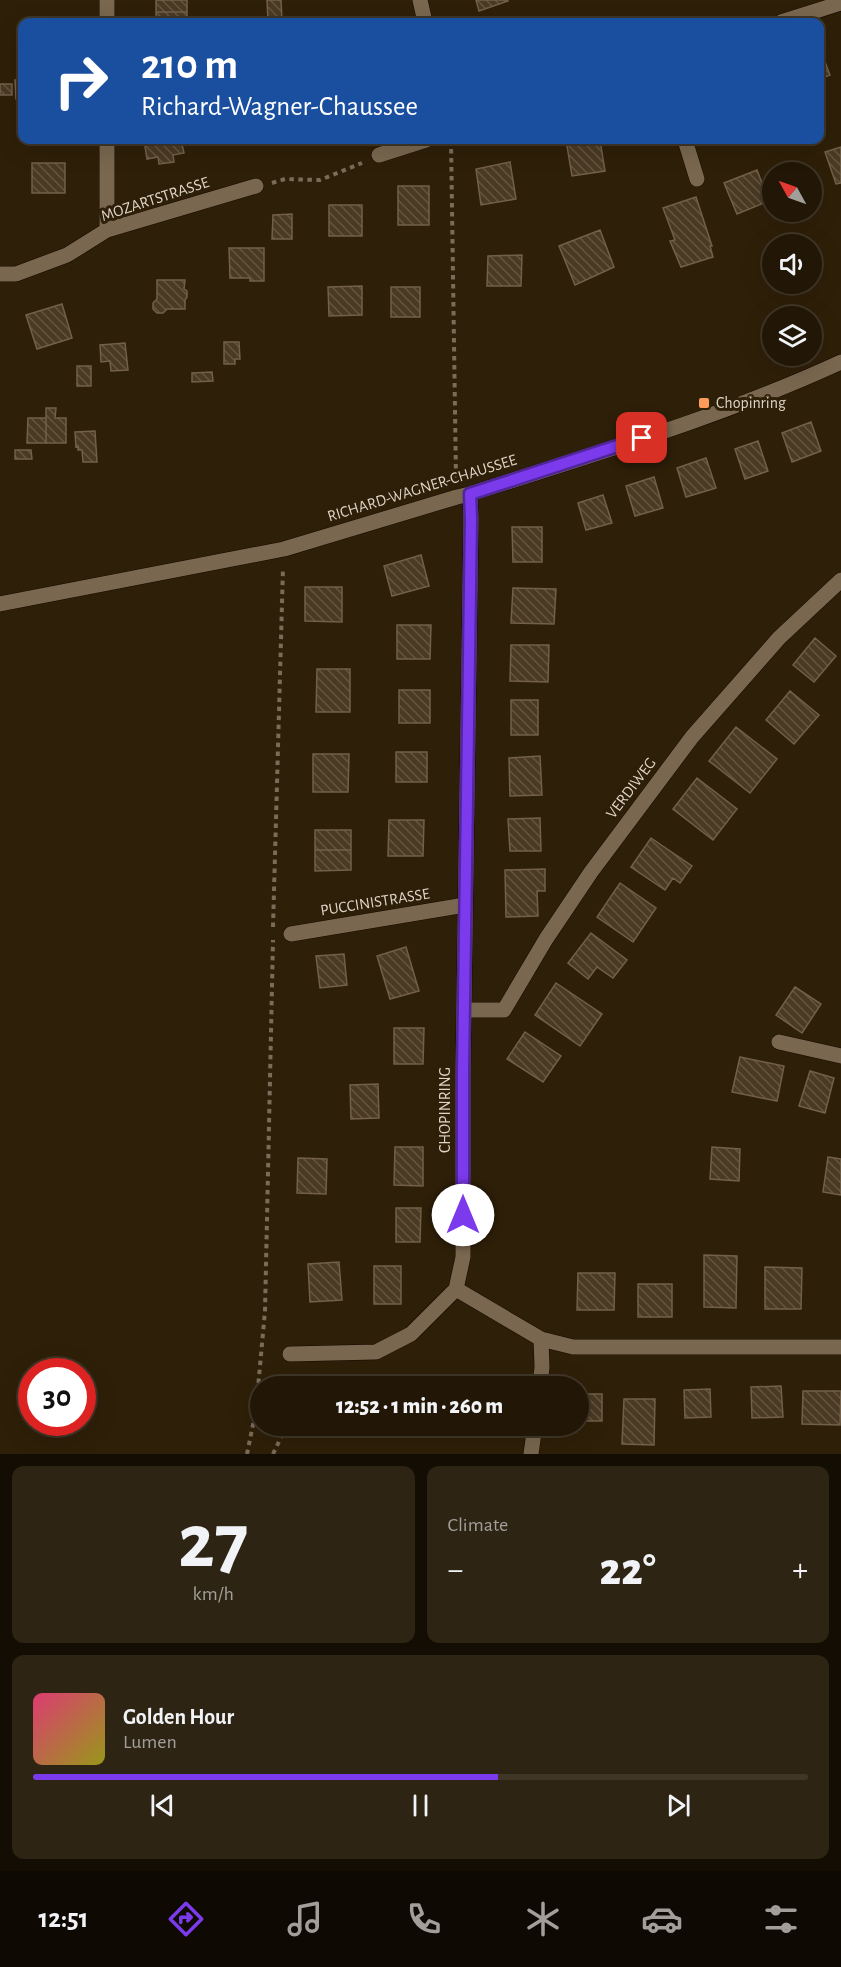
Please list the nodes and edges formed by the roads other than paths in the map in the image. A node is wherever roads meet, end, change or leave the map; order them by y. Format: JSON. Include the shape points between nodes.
{"nodes":[{"id":1,"x":107,"y":0,"type":"edge"},
{"id":2,"x":420,"y":0,"type":"edge"},
{"id":3,"x":841,"y":3,"type":"edge"},
{"id":4,"x":107,"y":18,"type":"edge"},
{"id":5,"x":424,"y":18,"type":"edge"},
{"id":6,"x":794,"y":18,"type":"edge"},
{"id":7,"x":107,"y":144,"type":"edge"},
{"id":8,"x":413,"y":144,"type":"edge"},
{"id":9,"x":686,"y":144,"type":"edge"},
{"id":10,"x":379,"y":155,"type":"road end"},
{"id":11,"x":697,"y":179,"type":"dead end"},
{"id":12,"x":256,"y":186,"type":"dead end"},
{"id":13,"x":107,"y":230,"type":"junction"},
{"id":14,"x":0,"y":274,"type":"edge"},
{"id":15,"x":841,"y":362,"type":"edge"},
{"id":16,"x":463,"y":496,"type":"junction"},
{"id":17,"x":841,"y":580,"type":"edge"},
{"id":18,"x":0,"y":604,"type":"edge"},
{"id":19,"x":465,"y":905,"type":"junction"},
{"id":20,"x":291,"y":934,"type":"dead end"},
{"id":21,"x":464,"y":1010,"type":"junction"},
{"id":22,"x":779,"y":1042,"type":"dead end"},
{"id":23,"x":841,"y":1056,"type":"edge"},
{"id":24,"x":456,"y":1289,"type":"junction"},
{"id":25,"x":541,"y":1339,"type":"junction"},
{"id":26,"x":841,"y":1347,"type":"edge"},
{"id":27,"x":290,"y":1354,"type":"dead end"},
{"id":28,"x":541,"y":1376,"type":"edge"},
{"id":29,"x":533,"y":1436,"type":"edge"},
{"id":30,"x":531,"y":1454,"type":"edge"}],
"edges":[{"from":1,"to":4,"type":"street"},
{"from":2,"to":5,"type":"street"},
{"from":3,"to":6,"type":"street"},
{"from":7,"to":13,"type":"street"},
{"from":8,"to":10,"type":"street"},
{"from":9,"to":11,"type":"street"},
{"from":12,"to":13,"type":"street","name":"MOZARTSTRASSE"},
{"from":13,"to":14,"type":"street","name":"MOZARTSTRASSE","via":[[67,255],[16,274]]},
{"from":15,"to":16,"type":"street","name":"RICHARD-WAGNER-CHAUSSEE","via":[[718,413]]},
{"from":16,"to":18,"type":"street","name":"RICHARD-WAGNER-CHAUSSEE","via":[[284,549]]},
{"from":16,"to":19,"type":"street","name":"CHOPINRING","via":[[471,519]]},
{"from":17,"to":21,"type":"street","name":"VERDIWEG","via":[[779,638],[692,737],[591,872],[504,1010]]},
{"from":19,"to":20,"type":"street","name":"PUCCINISTRASSE"},
{"from":19,"to":21,"type":"street","name":"CHOPINRING"},
{"from":21,"to":24,"type":"street","name":"CHOPINRING","via":[[469,1132],[463,1257]]},
{"from":22,"to":23,"type":"street"},
{"from":24,"to":25,"type":"street"},
{"from":24,"to":27,"type":"street","via":[[411,1334],[376,1352]]},
{"from":25,"to":26,"type":"street","via":[[573,1347]]},
{"from":25,"to":28,"type":"street"},
{"from":29,"to":30,"type":"street"}]}
